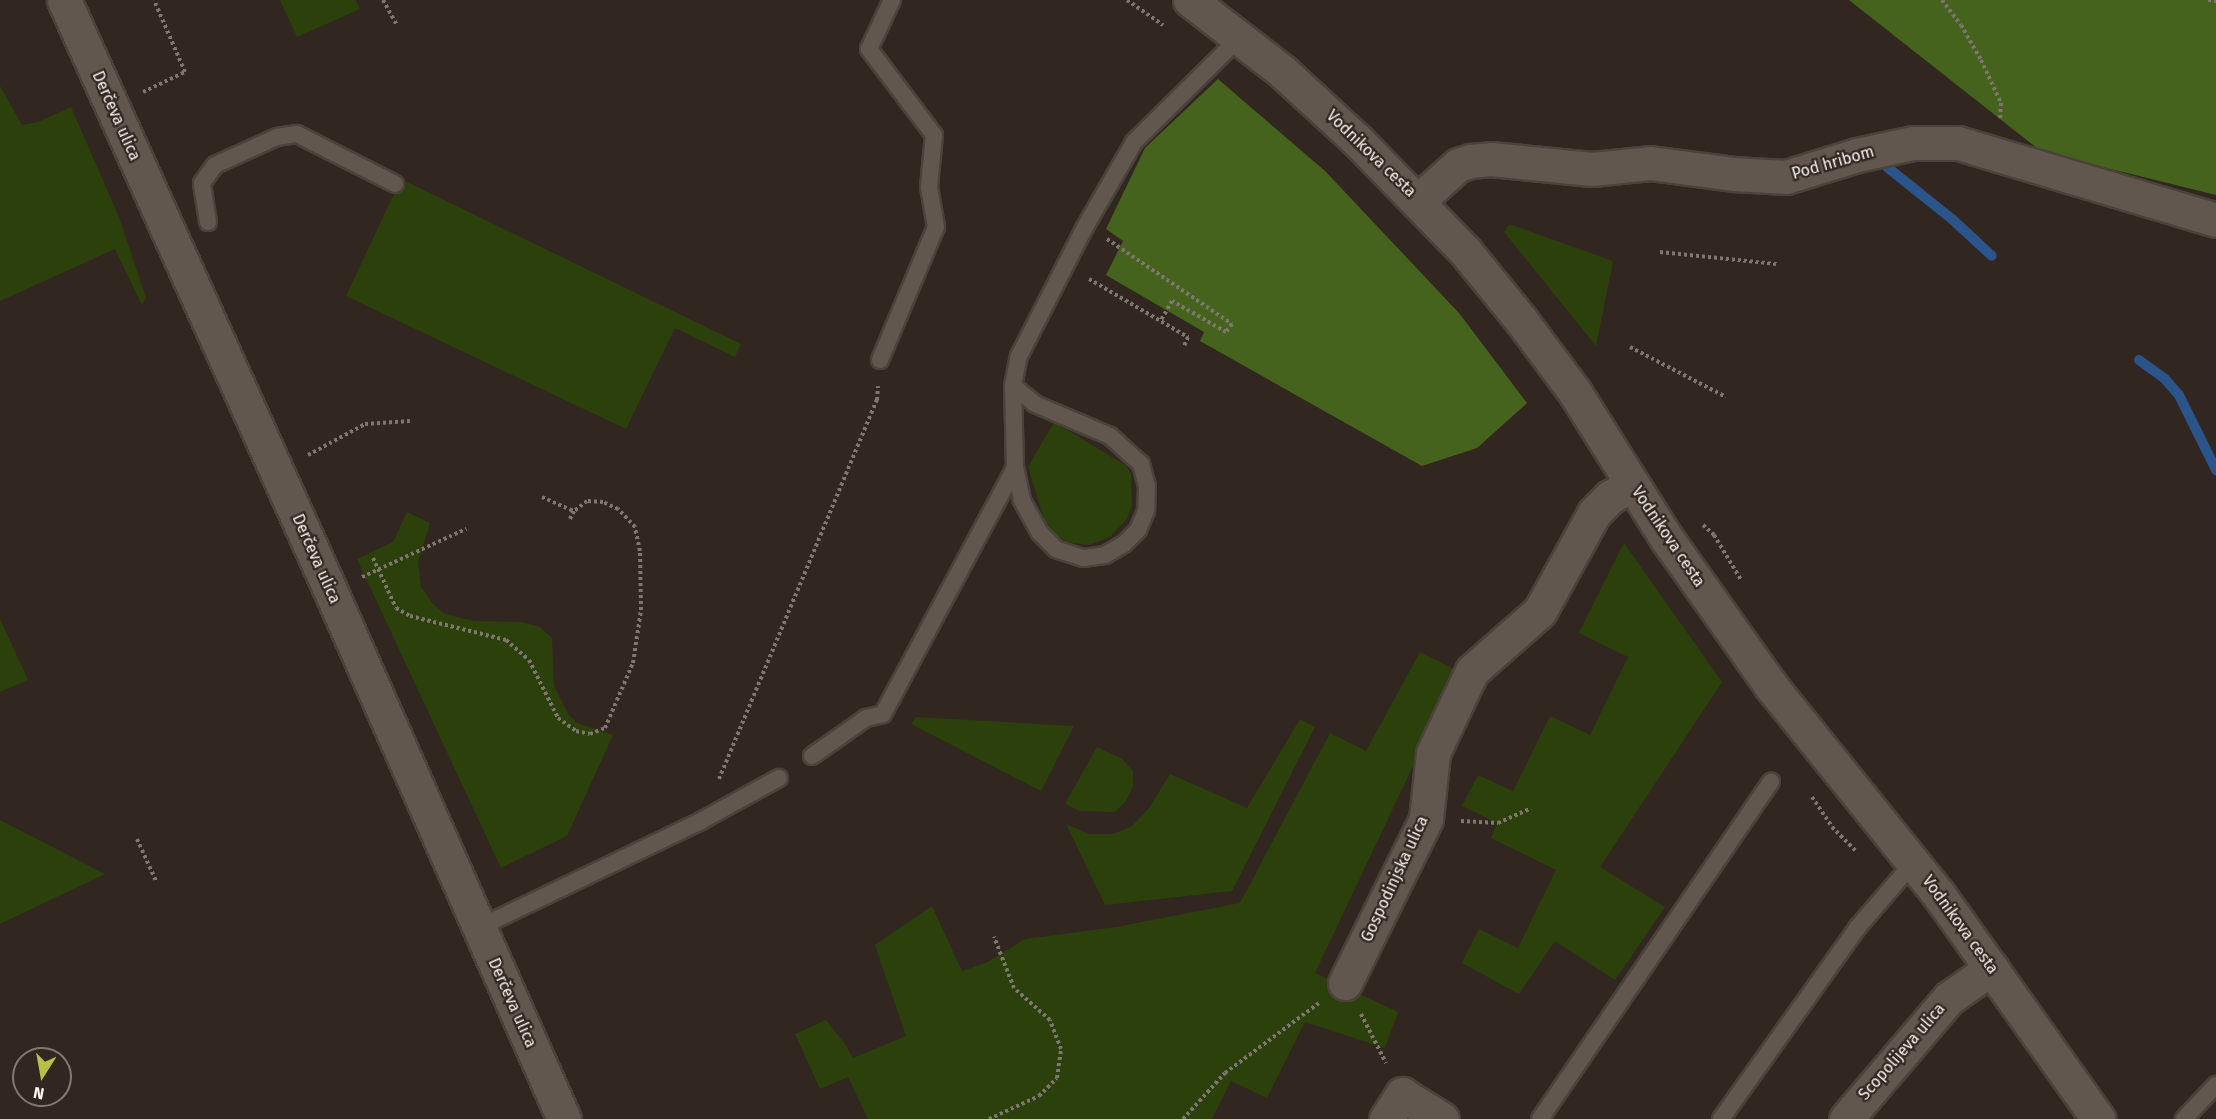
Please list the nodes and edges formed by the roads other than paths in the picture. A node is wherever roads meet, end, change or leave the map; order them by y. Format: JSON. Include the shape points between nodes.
{"nodes":[{"id":1,"x":64,"y":0,"type":"edge"},
{"id":2,"x":891,"y":0,"type":"edge"},
{"id":3,"x":1190,"y":0,"type":"edge"},
{"id":4,"x":1239,"y":38,"type":"junction"},
{"id":5,"x":395,"y":184,"type":"dead end"},
{"id":6,"x":1419,"y":200,"type":"junction"},
{"id":7,"x":2216,"y":220,"type":"edge"},
{"id":8,"x":208,"y":222,"type":"dead end"},
{"id":9,"x":880,"y":360,"type":"road end"},
{"id":10,"x":1013,"y":386,"type":"junction"},
{"id":11,"x":1016,"y":468,"type":"junction"},
{"id":12,"x":1632,"y":485,"type":"junction"},
{"id":13,"x":812,"y":756,"type":"dead end"},
{"id":14,"x":779,"y":778,"type":"dead end"},
{"id":15,"x":1771,"y":782,"type":"dead end"},
{"id":16,"x":1914,"y":862,"type":"junction"},
{"id":17,"x":478,"y":928,"type":"junction"},
{"id":18,"x":1992,"y":968,"type":"junction"},
{"id":19,"x":1345,"y":983,"type":"road end"},
{"id":20,"x":2216,"y":1085,"type":"edge"},
{"id":21,"x":1394,"y":1107,"type":"edge"},
{"id":22,"x":564,"y":1119,"type":"edge"},
{"id":23,"x":1442,"y":1119,"type":"edge"},
{"id":24,"x":1540,"y":1119,"type":"edge"},
{"id":25,"x":1720,"y":1119,"type":"edge"},
{"id":26,"x":1846,"y":1119,"type":"edge"},
{"id":27,"x":2098,"y":1119,"type":"edge"},
{"id":28,"x":2184,"y":1119,"type":"edge"}],
"edges":[{"from":1,"to":17,"type":"street","name":"Derčeva ulica","via":[[332,592]]},
{"from":2,"to":9,"type":"lane","via":[[869,49],[934,135],[929,186],[936,227]]},
{"from":3,"to":4,"type":"street","name":"Vodnikova cesta"},
{"from":4,"to":6,"type":"street","name":"Vodnikova cesta","via":[[1323,107]]},
{"from":4,"to":10,"type":"lane","via":[[1134,142],[1019,356]]},
{"from":5,"to":8,"type":"lane","via":[[297,134],[277,137],[215,165],[202,183]]},
{"from":6,"to":7,"type":"street","name":"Pod hribom","via":[[1458,165],[1491,159],[1592,169],[1650,163],[1786,177],[1913,143],[1958,143]]},
{"from":6,"to":12,"type":"street","name":"Vodnikova cesta","via":[[1521,320],[1574,392]]},
{"from":10,"to":11,"type":"lane"},
{"from":10,"to":11,"type":"lane","via":[[1035,404],[1110,436],[1141,464],[1147,486],[1146,511],[1138,530],[1124,544],[1105,555],[1083,558],[1056,549],[1040,533],[1022,500]]},
{"from":11,"to":13,"type":"lane","via":[[884,714],[866,718]]},
{"from":12,"to":16,"type":"street","name":"Vodnikova cesta","via":[[1771,686]]},
{"from":12,"to":19,"type":"street","name":"Gospodinjska ulica","via":[[1610,497],[1594,513],[1540,611],[1472,671],[1433,753],[1426,819]]},
{"from":14,"to":17,"type":"lane","via":[[701,822]]},
{"from":15,"to":24,"type":"lane"},
{"from":16,"to":18,"type":"street","name":"Vodnikova cesta"},
{"from":16,"to":25,"type":"lane","via":[[1858,927]]},
{"from":17,"to":22,"type":"street","name":"Derčeva ulica"},
{"from":18,"to":26,"type":"street","name":"Scopolijeva ulica","via":[[1942,1004]]},
{"from":18,"to":27,"type":"street","name":"Vodnikova cesta"},
{"from":20,"to":28,"type":"lane"},
{"from":21,"to":23,"type":"street"}]}
